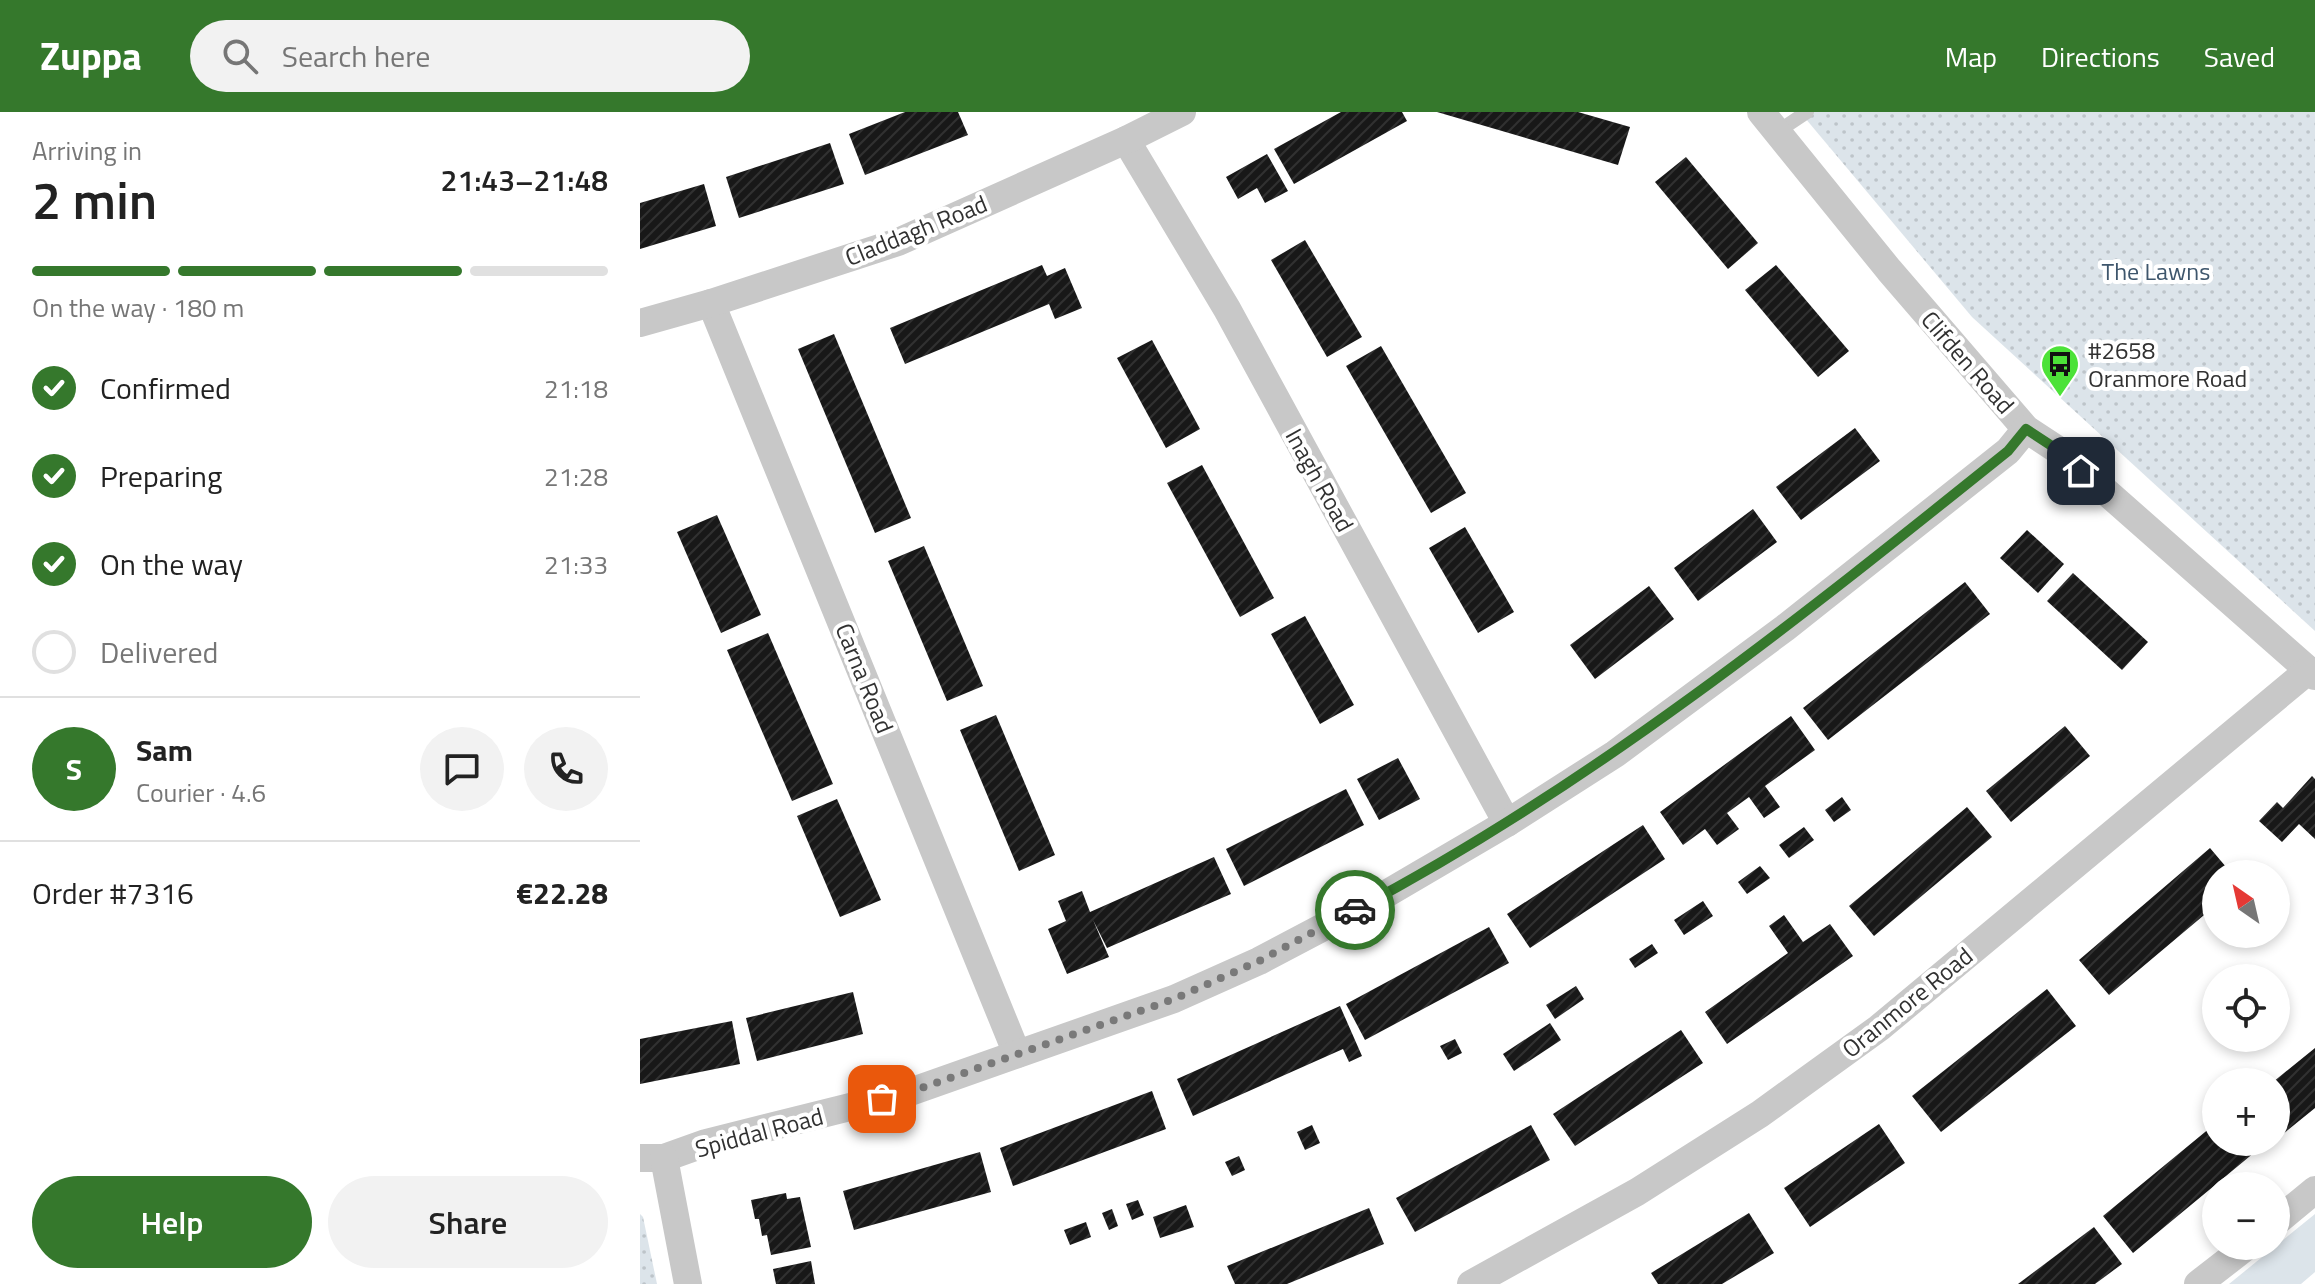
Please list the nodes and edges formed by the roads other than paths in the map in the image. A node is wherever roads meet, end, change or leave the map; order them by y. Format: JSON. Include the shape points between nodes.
{"nodes":[{"id":1,"x":1182,"y":112,"type":"edge"},
{"id":2,"x":1807,"y":112,"type":"edge"},
{"id":3,"x":1769,"y":122,"type":"edge"},
{"id":4,"x":1126,"y":140,"type":"junction"},
{"id":5,"x":711,"y":303,"type":"junction"},
{"id":6,"x":640,"y":323,"type":"edge"},
{"id":7,"x":2026,"y":429,"type":"junction"},
{"id":8,"x":2312,"y":673,"type":"edge"},
{"id":9,"x":1507,"y":823,"type":"junction"},
{"id":10,"x":1017,"y":1054,"type":"junction"},
{"id":11,"x":652,"y":1158,"type":"edge"},
{"id":12,"x":2315,"y":1190,"type":"edge"},
{"id":13,"x":2290,"y":1211,"type":"edge"},
{"id":14,"x":2229,"y":1260,"type":"edge"},
{"id":15,"x":688,"y":1284,"type":"edge"},
{"id":16,"x":1471,"y":1284,"type":"edge"},
{"id":17,"x":2198,"y":1284,"type":"edge"}],
"edges":[{"from":1,"to":4,"type":"street","name":"Claddagh Road"},
{"from":2,"to":3,"type":"lane"},
{"from":3,"to":7,"type":"street","name":"Clifden Road"},
{"from":4,"to":5,"type":"street","name":"Claddagh Road","via":[[898,242]]},
{"from":4,"to":9,"type":"street","name":"Inagh Road","via":[[1227,309]]},
{"from":5,"to":6,"type":"street","name":"Claddagh Road"},
{"from":5,"to":10,"type":"street","name":"Carna Road"},
{"from":7,"to":8,"type":"street","name":"Clifden Road","via":[[2061,452]]},
{"from":7,"to":9,"type":"street","name":"Spiddal Road","via":[[2008,451],[1785,628],[1615,754]]},
{"from":8,"to":16,"type":"street","name":"Oranmore Road","via":[[1879,1028],[1760,1114],[1637,1192]]},
{"from":9,"to":10,"type":"street","name":"Spiddal Road","via":[[1259,961],[1174,999]]},
{"from":10,"to":11,"type":"street","name":"Spiddal Road","via":[[910,1092]]},
{"from":11,"to":15,"type":"street"},
{"from":12,"to":13,"type":"street"},
{"from":14,"to":17,"type":"street"}]}
